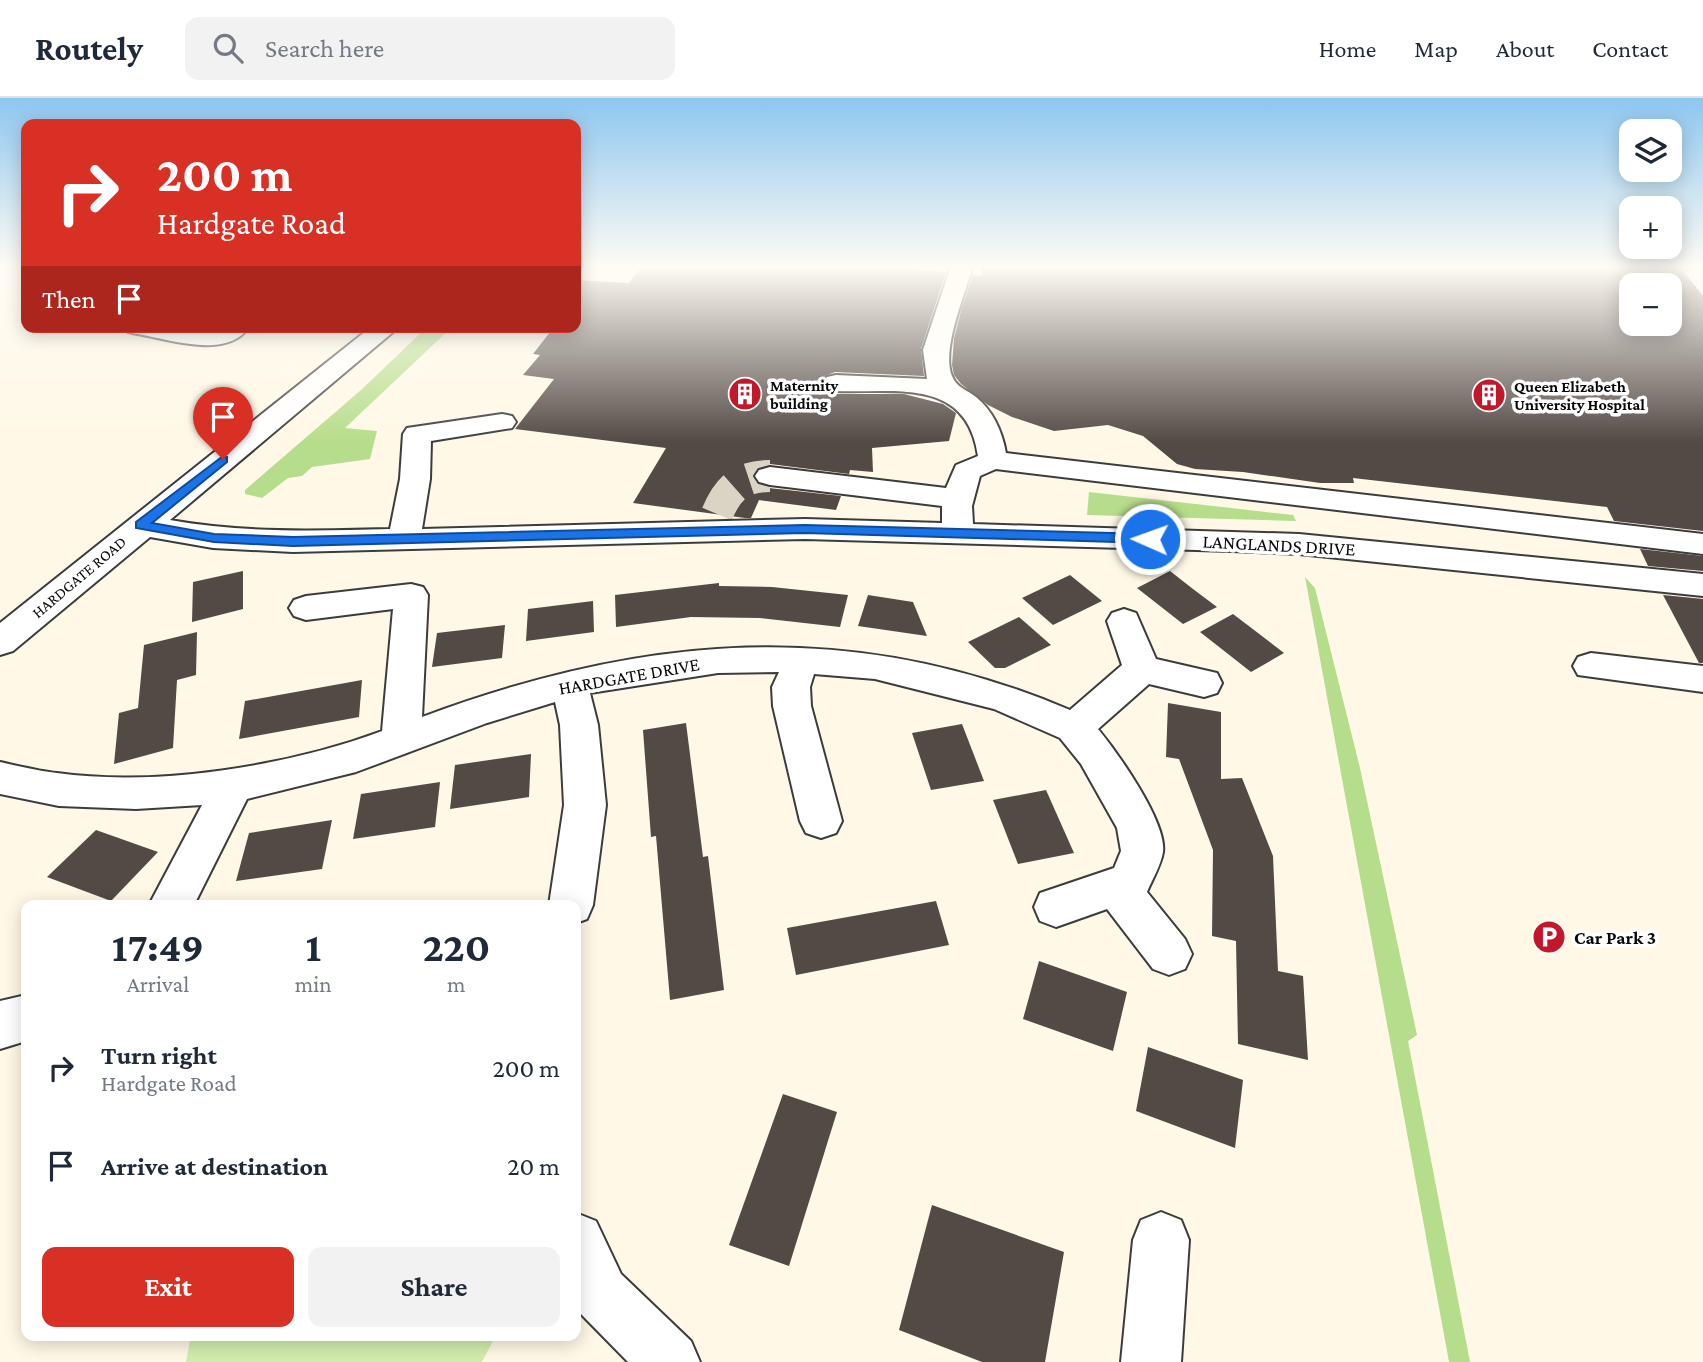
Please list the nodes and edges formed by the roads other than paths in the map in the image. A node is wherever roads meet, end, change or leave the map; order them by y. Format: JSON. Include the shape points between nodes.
{"nodes":[{"id":1,"x":944,"y":325,"type":"edge"},
{"id":2,"x":178,"y":333,"type":"edge"},
{"id":3,"x":228,"y":333,"type":"edge"},
{"id":4,"x":380,"y":333,"type":"edge"},
{"id":5,"x":836,"y":383,"type":"dead end"},
{"id":6,"x":947,"y":389,"type":"junction"},
{"id":7,"x":502,"y":422,"type":"dead end"},
{"id":8,"x":993,"y":460,"type":"junction"},
{"id":9,"x":770,"y":476,"type":"tunnel mouth"},
{"id":10,"x":958,"y":499,"type":"junction"},
{"id":11,"x":141,"y":525,"type":"junction"},
{"id":12,"x":1599,"y":531,"type":"junction"},
{"id":13,"x":958,"y":533,"type":"junction"},
{"id":14,"x":404,"y":539,"type":"junction"},
{"id":15,"x":1703,"y":544,"type":"edge"},
{"id":16,"x":1622,"y":576,"type":"junction"},
{"id":17,"x":1703,"y":585,"type":"edge"},
{"id":18,"x":306,"y":608,"type":"dead end"},
{"id":19,"x":1124,"y":621,"type":"dead end"},
{"id":20,"x":0,"y":642,"type":"edge"},
{"id":21,"x":801,"y":661,"type":"junction"},
{"id":22,"x":1591,"y":666,"type":"dead end"},
{"id":23,"x":1142,"y":668,"type":"junction"},
{"id":24,"x":1703,"y":679,"type":"edge"},
{"id":25,"x":569,"y":684,"type":"junction"},
{"id":26,"x":1205,"y":684,"type":"dead end"},
{"id":27,"x":1074,"y":728,"type":"junction"},
{"id":28,"x":401,"y":739,"type":"junction"},
{"id":29,"x":0,"y":778,"type":"edge"},
{"id":30,"x":233,"y":786,"type":"junction"},
{"id":31,"x":821,"y":821,"type":"dead end"},
{"id":32,"x":1116,"y":887,"type":"junction"},
{"id":33,"x":174,"y":900,"type":"edge"},
{"id":34,"x":572,"y":900,"type":"edge"},
{"id":35,"x":1056,"y":907,"type":"dead end"},
{"id":36,"x":1169,"y":954,"type":"dead end"},
{"id":37,"x":21,"y":1019,"type":"edge"},
{"id":38,"x":0,"y":1025,"type":"edge"},
{"id":39,"x":1161,"y":1240,"type":"dead end"},
{"id":40,"x":581,"y":1252,"type":"edge"},
{"id":41,"x":670,"y":1362,"type":"edge"},
{"id":42,"x":1151,"y":1362,"type":"edge"}],
"edges":[{"from":1,"to":6,"type":"street","via":[[936,350],[938,374]]},
{"from":2,"to":3,"type":"street","via":[[213,338]]},
{"from":4,"to":11,"type":"street","name":"HARDGATE ROAD"},
{"from":5,"to":6,"type":"street"},
{"from":6,"to":8,"type":"street","via":[[978,414],[990,434]]},
{"from":7,"to":14,"type":"street","via":[[417,434]]},
{"from":8,"to":10,"type":"street","via":[[966,471]]},
{"from":8,"to":12,"type":"street"},
{"from":9,"to":10,"type":"street"},
{"from":10,"to":13,"type":"street"},
{"from":11,"to":14,"type":"street","name":"LANGLANDS DRIVE","via":[[214,538],[293,542]]},
{"from":11,"to":20,"type":"street","name":"HARDGATE ROAD"},
{"from":12,"to":15,"type":"street"},
{"from":12,"to":16,"type":"street"},
{"from":13,"to":14,"type":"street","name":"LANGLANDS DRIVE","via":[[714,523]]},
{"from":13,"to":16,"type":"street","name":"LANGLANDS DRIVE","via":[[1299,544]]},
{"from":16,"to":17,"type":"street","name":"LANGLANDS DRIVE"},
{"from":18,"to":28,"type":"street","via":[[411,595]]},
{"from":19,"to":23,"type":"street"},
{"from":21,"to":25,"type":"street","name":"HARDGATE DRIVE","via":[[718,660]]},
{"from":21,"to":27,"type":"street","name":"HARDGATE DRIVE","via":[[875,666],[940,680],[1003,697]]},
{"from":21,"to":31,"type":"street","via":[[791,687],[792,706]]},
{"from":22,"to":24,"type":"street"},
{"from":23,"to":26,"type":"street"},
{"from":23,"to":27,"type":"street"},
{"from":25,"to":28,"type":"street","name":"HARDGATE DRIVE"},
{"from":25,"to":34,"type":"street","via":[[579,725],[585,806]]},
{"from":27,"to":32,"type":"street","name":"HARDGATE DRIVE","via":[[1095,753],[1138,826],[1142,850],[1137,865],[1130,881]]},
{"from":28,"to":30,"type":"street","name":"HARDGATE DRIVE","via":[[356,757]]},
{"from":29,"to":30,"type":"street","name":"HARDGATE DRIVE","via":[[59,790],[136,793]]},
{"from":30,"to":33,"type":"street"},
{"from":32,"to":35,"type":"street","name":"HARDGATE DRIVE"},
{"from":32,"to":36,"type":"street"},
{"from":37,"to":38,"type":"street"},
{"from":39,"to":42,"type":"street"},
{"from":40,"to":41,"type":"street","via":[[601,1294]]}]}
